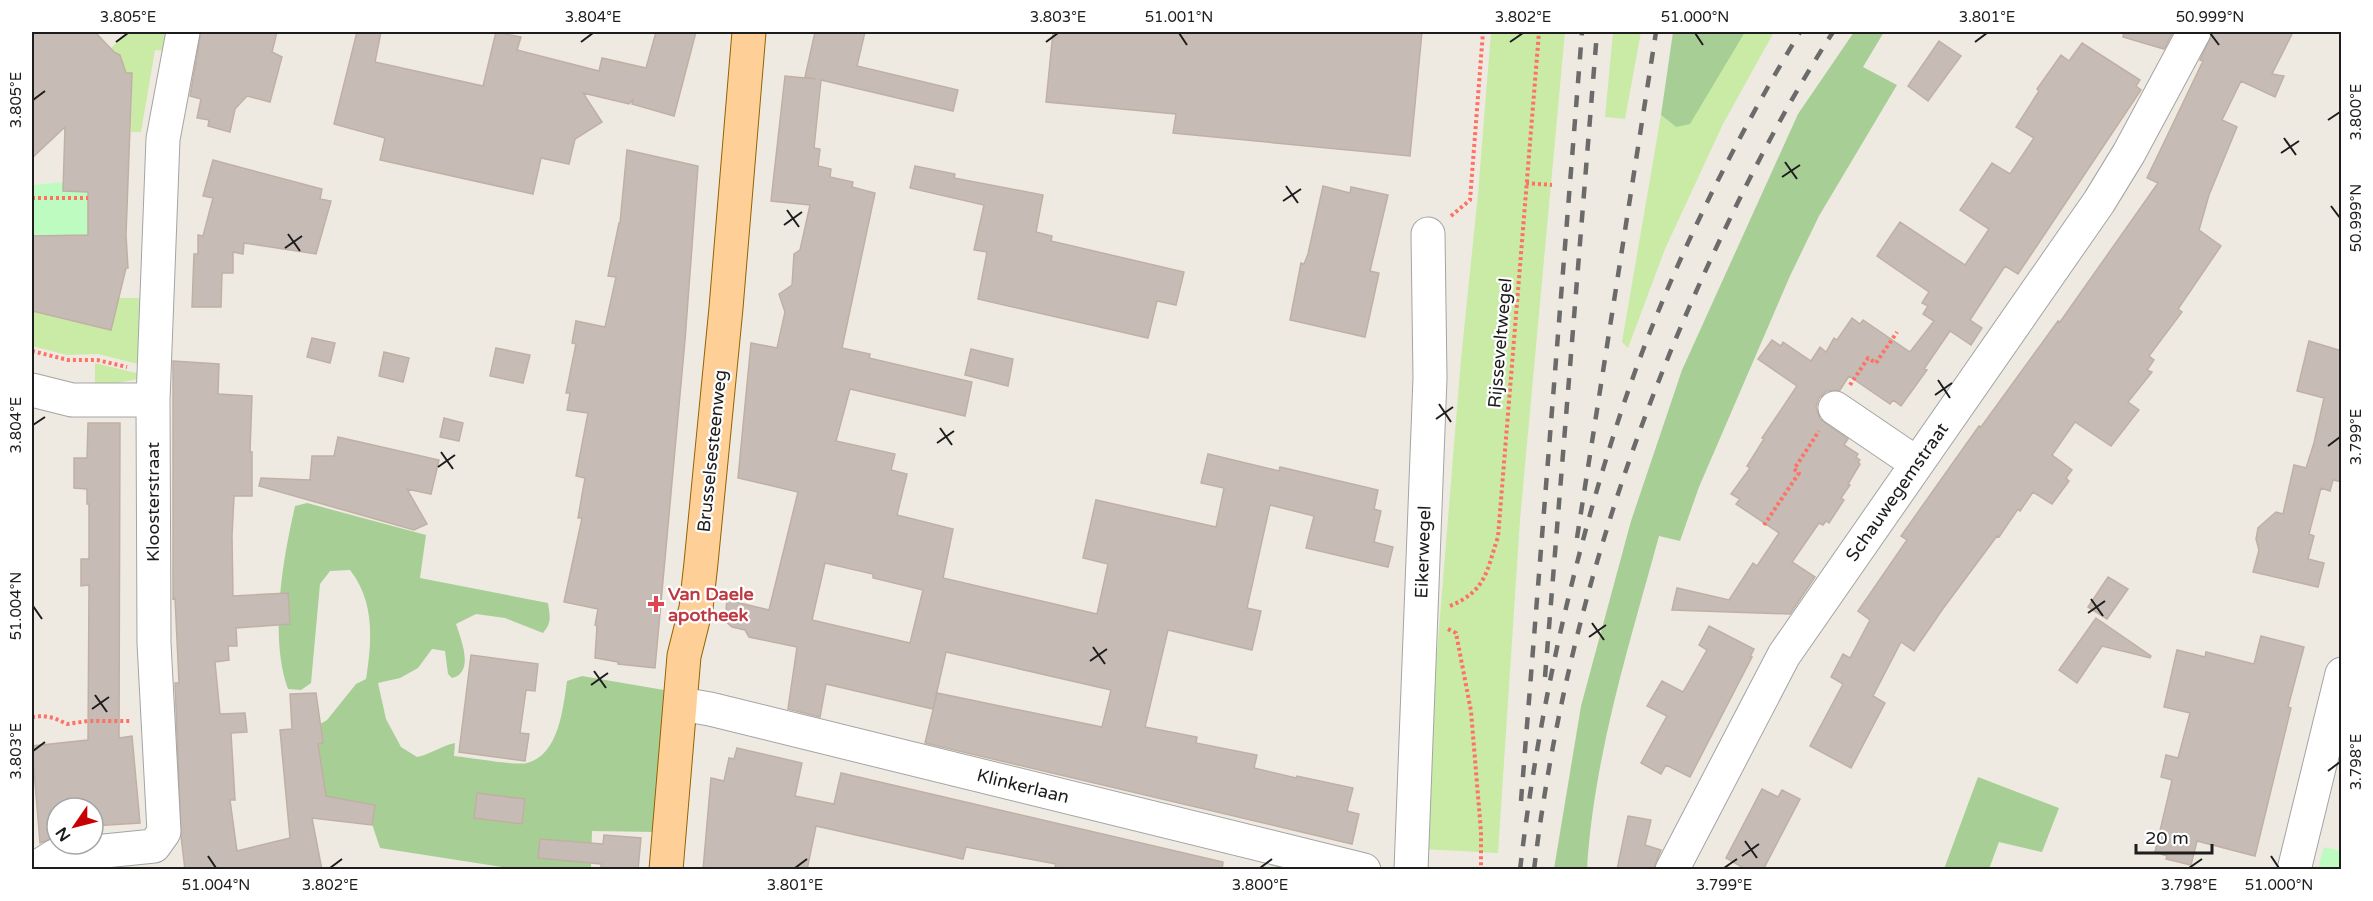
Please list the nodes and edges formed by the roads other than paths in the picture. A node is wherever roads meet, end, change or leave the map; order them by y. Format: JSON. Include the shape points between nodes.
{"nodes":[{"id":1,"x":183,"y":32,"type":"edge"},
{"id":2,"x":749,"y":32,"type":"edge"},
{"id":3,"x":2194,"y":32,"type":"edge"},
{"id":4,"x":1428,"y":234,"type":"dead end"},
{"id":5,"x":154,"y":387,"type":"junction"},
{"id":6,"x":32,"y":390,"type":"edge"},
{"id":7,"x":1835,"y":408,"type":"dead end"},
{"id":8,"x":1916,"y":463,"type":"junction"},
{"id":9,"x":2342,"y":674,"type":"edge"},
{"id":10,"x":681,"y":704,"type":"junction"},
{"id":11,"x":33,"y":870,"type":"edge"},
{"id":12,"x":666,"y":870,"type":"edge"},
{"id":13,"x":1364,"y":870,"type":"edge"},
{"id":14,"x":1411,"y":870,"type":"edge"},
{"id":15,"x":1672,"y":870,"type":"edge"},
{"id":16,"x":2294,"y":870,"type":"edge"}],
"edges":[{"from":1,"to":5,"type":"street","name":"Kloosterstraat","via":[[163,139]]},
{"from":2,"to":10,"type":"main road","name":"Brusselsesteenweg","via":[[702,552],[696,608],[684,656]]},
{"from":3,"to":8,"type":"street","name":"Schauwegemstraat","via":[[2099,202]]},
{"from":4,"to":14,"type":"street","name":"Eikerwegel","via":[[1430,378]]},
{"from":5,"to":6,"type":"street","via":[[72,400]]},
{"from":5,"to":11,"type":"street","name":"Kloosterstraat","via":[[154,643],[164,832],[154,846],[55,856]]},
{"from":7,"to":8,"type":"street"},
{"from":8,"to":15,"type":"street","name":"Schauwegemstraat","via":[[1784,655]]},
{"from":9,"to":16,"type":"street"},
{"from":10,"to":12,"type":"main road","name":"Brusselsesteenweg"},
{"from":10,"to":13,"type":"street","name":"Klinkerlaan"}]}
